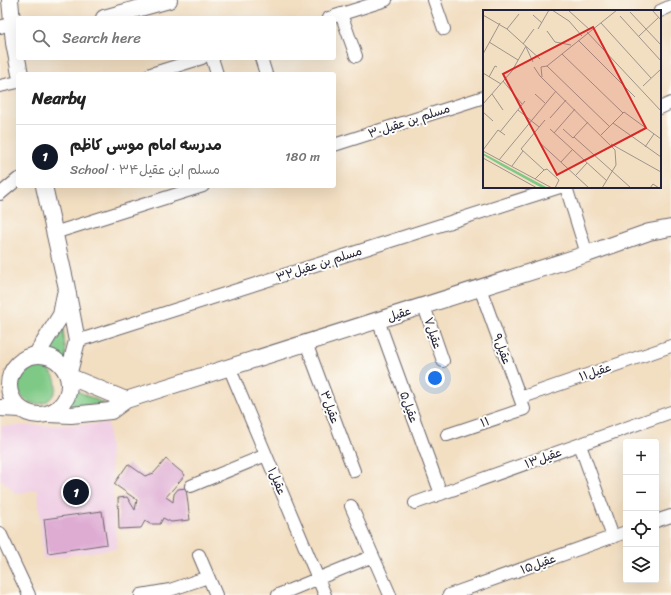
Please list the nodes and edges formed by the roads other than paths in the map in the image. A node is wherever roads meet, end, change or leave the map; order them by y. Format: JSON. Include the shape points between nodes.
{"nodes":[{"id":1,"x":10,"y":0,"type":"edge"},
{"id":2,"x":169,"y":0,"type":"edge"},
{"id":3,"x":386,"y":0,"type":"edge"},
{"id":4,"x":434,"y":0,"type":"edge"},
{"id":5,"x":671,"y":6,"type":"edge"},
{"id":6,"x":661,"y":11,"type":"edge"},
{"id":7,"x":341,"y":14,"type":"junction"},
{"id":8,"x":111,"y":16,"type":"edge"},
{"id":9,"x":335,"y":16,"type":"edge"},
{"id":10,"x":6,"y":25,"type":"edge"},
{"id":11,"x":444,"y":29,"type":"dead end"},
{"id":12,"x":16,"y":42,"type":"edge"},
{"id":13,"x":356,"y":56,"type":"dead end"},
{"id":14,"x":18,"y":60,"type":"edge"},
{"id":15,"x":196,"y":60,"type":"edge"},
{"id":16,"x":213,"y":60,"type":"edge"},
{"id":17,"x":262,"y":60,"type":"edge"},
{"id":18,"x":20,"y":72,"type":"edge"},
{"id":19,"x":157,"y":72,"type":"edge"},
{"id":20,"x":216,"y":72,"type":"edge"},
{"id":21,"x":265,"y":72,"type":"edge"},
{"id":22,"x":16,"y":82,"type":"edge"},
{"id":23,"x":0,"y":86,"type":"edge"},
{"id":24,"x":483,"y":97,"type":"edge"},
{"id":25,"x":671,"y":103,"type":"edge"},
{"id":26,"x":661,"y":108,"type":"edge"},
{"id":27,"x":336,"y":144,"type":"edge"},
{"id":28,"x":16,"y":181,"type":"edge"},
{"id":29,"x":44,"y":188,"type":"edge"},
{"id":30,"x":197,"y":188,"type":"edge"},
{"id":31,"x":557,"y":188,"type":"edge"},
{"id":32,"x":566,"y":188,"type":"edge"},
{"id":33,"x":0,"y":194,"type":"edge"},
{"id":34,"x":671,"y":218,"type":"edge"},
{"id":35,"x":671,"y":228,"type":"edge"},
{"id":36,"x":649,"y":232,"type":"junction"},
{"id":37,"x":54,"y":233,"type":"junction"},
{"id":38,"x":587,"y":254,"type":"junction"},
{"id":39,"x":66,"y":284,"type":"junction"},
{"id":40,"x":480,"y":288,"type":"junction"},
{"id":41,"x":424,"y":306,"type":"junction"},
{"id":42,"x":378,"y":320,"type":"junction"},
{"id":43,"x":77,"y":341,"type":"junction"},
{"id":44,"x":306,"y":343,"type":"junction"},
{"id":45,"x":671,"y":346,"type":"edge"},
{"id":46,"x":37,"y":354,"type":"junction"},
{"id":47,"x":22,"y":360,"type":"junction"},
{"id":48,"x":443,"y":361,"type":"dead end"},
{"id":49,"x":230,"y":367,"type":"junction"},
{"id":50,"x":0,"y":368,"type":"edge"},
{"id":51,"x":68,"y":376,"type":"junction"},
{"id":52,"x":126,"y":400,"type":"junction"},
{"id":53,"x":522,"y":404,"type":"junction"},
{"id":54,"x":0,"y":408,"type":"edge"},
{"id":55,"x":21,"y":410,"type":"junction"},
{"id":56,"x":671,"y":412,"type":"edge"},
{"id":57,"x":48,"y":414,"type":"junction"},
{"id":58,"x":447,"y":435,"type":"dead end"},
{"id":59,"x":580,"y":445,"type":"junction"},
{"id":60,"x":266,"y":455,"type":"junction"},
{"id":61,"x":354,"y":471,"type":"dead end"},
{"id":62,"x":191,"y":486,"type":"dead end"},
{"id":63,"x":441,"y":494,"type":"junction"},
{"id":64,"x":415,"y":503,"type":"dead end"},
{"id":65,"x":351,"y":506,"type":"dead end"},
{"id":66,"x":671,"y":516,"type":"edge"},
{"id":67,"x":659,"y":520,"type":"edge"},
{"id":68,"x":0,"y":533,"type":"edge"},
{"id":69,"x":623,"y":533,"type":"edge"},
{"id":70,"x":613,"y":537,"type":"junction"},
{"id":71,"x":199,"y":555,"type":"dead end"},
{"id":72,"x":373,"y":556,"type":"junction"},
{"id":73,"x":208,"y":577,"type":"junction"},
{"id":74,"x":318,"y":578,"type":"junction"},
{"id":75,"x":29,"y":595,"type":"edge"},
{"id":76,"x":141,"y":595,"type":"edge"},
{"id":77,"x":216,"y":595,"type":"edge"},
{"id":78,"x":278,"y":595,"type":"edge"},
{"id":79,"x":325,"y":595,"type":"edge"},
{"id":80,"x":390,"y":595,"type":"edge"},
{"id":81,"x":449,"y":595,"type":"edge"}],
"edges":[{"from":1,"to":10,"type":"street"},
{"from":2,"to":8,"type":"street"},
{"from":3,"to":7,"type":"street"},
{"from":4,"to":11,"type":"street"},
{"from":5,"to":6,"type":"street"},
{"from":7,"to":9,"type":"street"},
{"from":7,"to":13,"type":"street"},
{"from":10,"to":12,"type":"street"},
{"from":14,"to":18,"type":"street"},
{"from":15,"to":19,"type":"street"},
{"from":16,"to":20,"type":"street"},
{"from":17,"to":21,"type":"street"},
{"from":22,"to":23,"type":"street"},
{"from":24,"to":27,"type":"street","name":"مسلم بن عقیل۳۰"},
{"from":25,"to":26,"type":"street"},
{"from":28,"to":33,"type":"street"},
{"from":29,"to":37,"type":"street"},
{"from":30,"to":37,"type":"street"},
{"from":31,"to":43,"type":"street","name":"مسلم بن عقیل۳۲"},
{"from":32,"to":38,"type":"street"},
{"from":34,"to":36,"type":"street"},
{"from":35,"to":36,"type":"street","name":"عقیل"},
{"from":36,"to":38,"type":"street","name":"عقیل"},
{"from":37,"to":39,"type":"street"},
{"from":38,"to":40,"type":"street","name":"عقیل"},
{"from":39,"to":43,"type":"street"},
{"from":39,"to":46,"type":"street","via":[[61,315]]},
{"from":40,"to":41,"type":"street","name":"عقیل"},
{"from":40,"to":53,"type":"street","name":"عقیل۹"},
{"from":41,"to":42,"type":"street","name":"عقیل"},
{"from":41,"to":48,"type":"street","name":"عقیل۷"},
{"from":42,"to":44,"type":"street","name":"عقیل"},
{"from":42,"to":63,"type":"street","name":"عقیل۵"},
{"from":43,"to":51,"type":"street"},
{"from":44,"to":49,"type":"street","name":"عقیل"},
{"from":44,"to":61,"type":"street","name":"عقیل۳"},
{"from":45,"to":53,"type":"street","name":"عقیل۱۱"},
{"from":46,"to":47,"type":"street"},
{"from":46,"to":51,"type":"street","via":[[47,355],[56,360],[64,367]]},
{"from":47,"to":50,"type":"street"},
{"from":47,"to":55,"type":"street","via":[[12,370],[8,384],[14,403]]},
{"from":49,"to":52,"type":"street","name":"عقیل"},
{"from":49,"to":60,"type":"street","name":"عقیل۱"},
{"from":51,"to":52,"type":"street"},
{"from":51,"to":57,"type":"street","via":[[67,395],[60,406]]},
{"from":52,"to":57,"type":"street","name":"عقیل","via":[[111,411],[71,415]]},
{"from":53,"to":58,"type":"street","name":"۱۱"},
{"from":54,"to":55,"type":"street"},
{"from":55,"to":57,"type":"street","via":[[34,414]]},
{"from":56,"to":59,"type":"street","name":"عقیل۱۳"},
{"from":59,"to":63,"type":"street","name":"عقیل۱۳"},
{"from":59,"to":70,"type":"street"},
{"from":60,"to":62,"type":"street"},
{"from":60,"to":74,"type":"street","name":"عقیل۱"},
{"from":63,"to":64,"type":"street","name":"عقیل۱۳"},
{"from":65,"to":72,"type":"street"},
{"from":66,"to":67,"type":"street"},
{"from":68,"to":75,"type":"street"},
{"from":69,"to":70,"type":"street","name":"عقیل۱۵"},
{"from":70,"to":81,"type":"street","name":"عقیل۱۵"},
{"from":71,"to":73,"type":"street"},
{"from":72,"to":74,"type":"street"},
{"from":72,"to":80,"type":"street"},
{"from":73,"to":76,"type":"street","via":[[170,590]]},
{"from":73,"to":77,"type":"street"},
{"from":74,"to":78,"type":"street"},
{"from":74,"to":79,"type":"street","name":"عقیل۱"}]}
